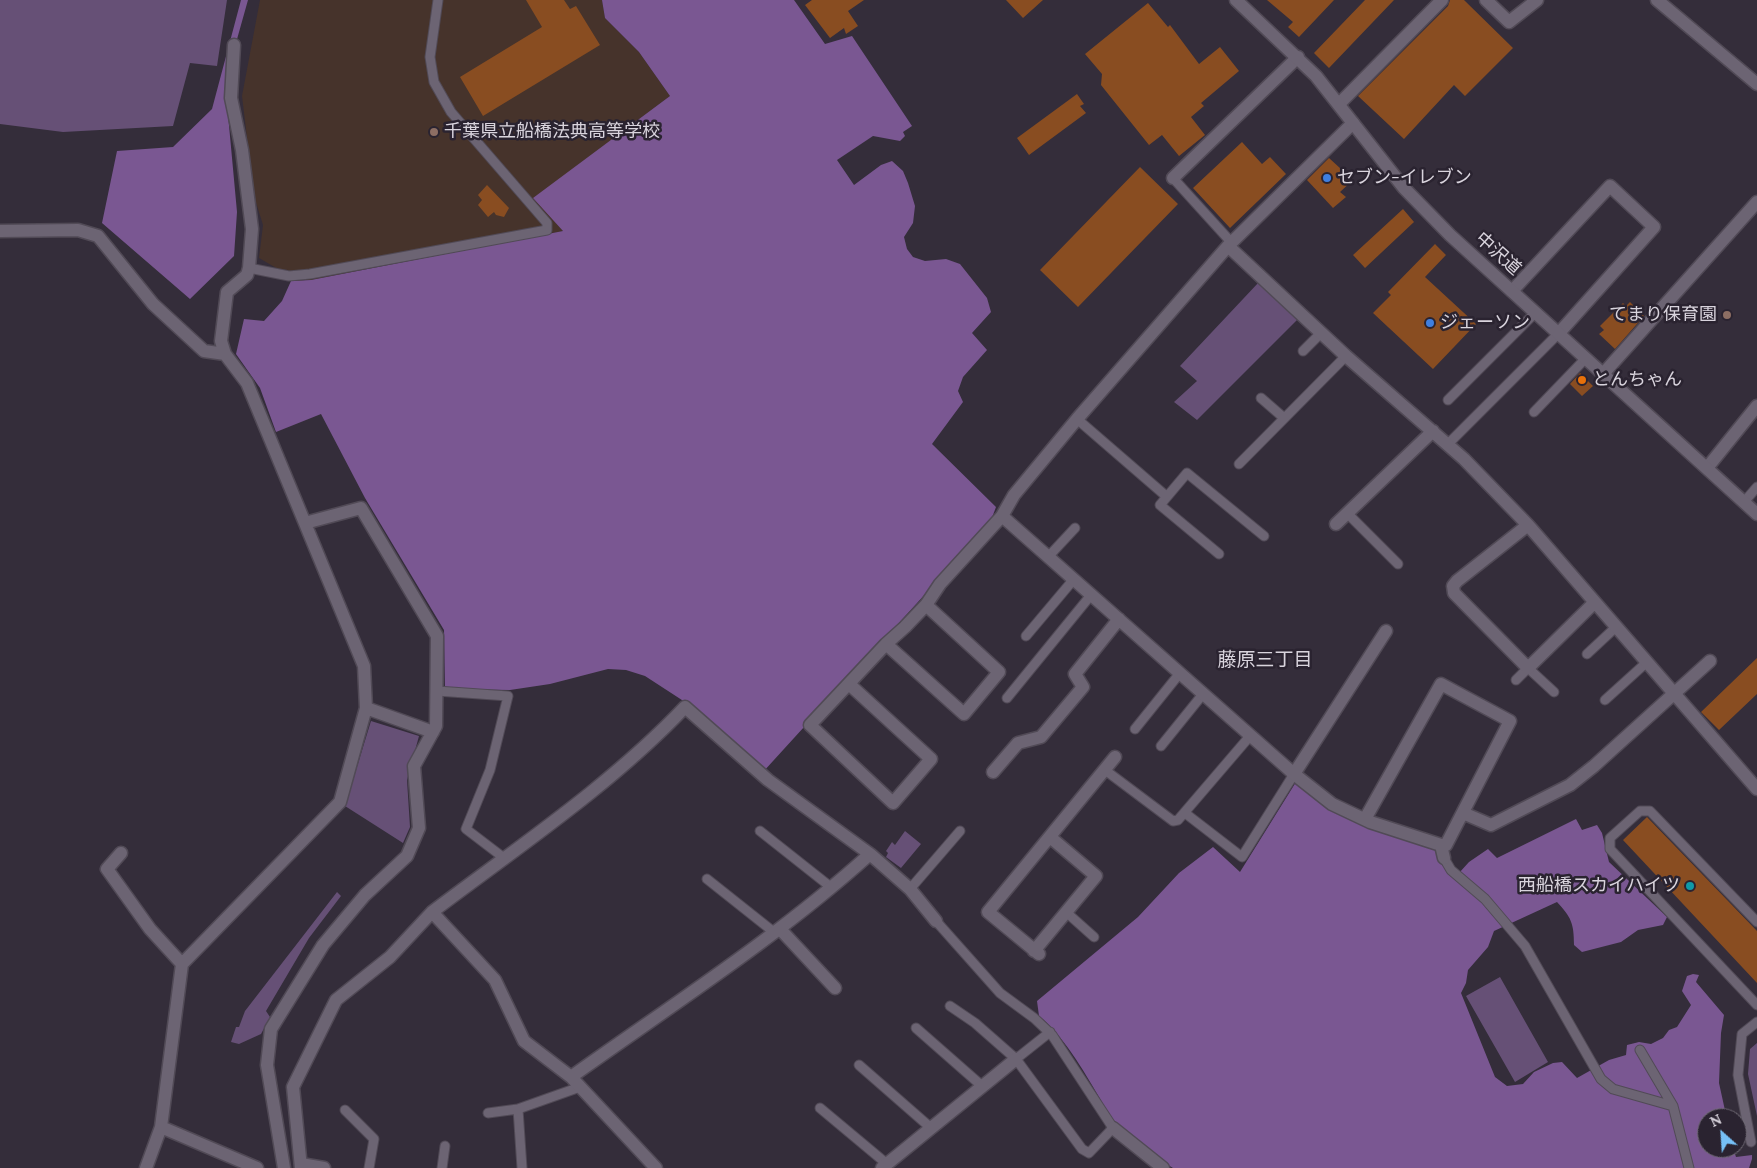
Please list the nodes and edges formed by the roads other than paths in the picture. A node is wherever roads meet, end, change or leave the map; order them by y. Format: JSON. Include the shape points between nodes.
{"nodes":[{"id":1,"x":438,"y":0,"type":"edge"},
{"id":2,"x":1236,"y":0,"type":"edge"},
{"id":3,"x":1442,"y":0,"type":"edge"},
{"id":4,"x":1486,"y":0,"type":"edge"},
{"id":5,"x":1537,"y":0,"type":"edge"},
{"id":6,"x":1657,"y":0,"type":"edge"},
{"id":7,"x":234,"y":45,"type":"dead end"},
{"id":8,"x":1298,"y":57,"type":"junction"},
{"id":9,"x":1757,"y":84,"type":"edge"},
{"id":10,"x":1339,"y":104,"type":"junction"},
{"id":11,"x":1353,"y":123,"type":"junction"},
{"id":12,"x":1173,"y":178,"type":"joint"},
{"id":13,"x":1757,"y":202,"type":"edge"},
{"id":14,"x":0,"y":231,"type":"edge"},
{"id":15,"x":1230,"y":244,"type":"junction"},
{"id":16,"x":249,"y":268,"type":"junction"},
{"id":17,"x":1512,"y":291,"type":"junction"},
{"id":18,"x":1536,"y":312,"type":"junction"},
{"id":19,"x":1321,"y":333,"type":"junction"},
{"id":20,"x":1559,"y":333,"type":"junction"},
{"id":21,"x":1303,"y":351,"type":"dead end"},
{"id":22,"x":225,"y":354,"type":"junction"},
{"id":23,"x":1346,"y":356,"type":"junction"},
{"id":24,"x":1586,"y":358,"type":"junction"},
{"id":25,"x":1603,"y":374,"type":"junction"},
{"id":26,"x":1261,"y":398,"type":"dead end"},
{"id":27,"x":1448,"y":400,"type":"dead end"},
{"id":28,"x":1757,"y":406,"type":"edge"},
{"id":29,"x":1534,"y":412,"type":"dead end"},
{"id":30,"x":1284,"y":418,"type":"junction"},
{"id":31,"x":1077,"y":419,"type":"junction"},
{"id":32,"x":1433,"y":431,"type":"junction"},
{"id":33,"x":1448,"y":444,"type":"junction"},
{"id":34,"x":1239,"y":464,"type":"dead end"},
{"id":35,"x":1707,"y":468,"type":"junction"},
{"id":36,"x":1757,"y":486,"type":"edge"},
{"id":37,"x":1166,"y":496,"type":"junction"},
{"id":38,"x":1744,"y":502,"type":"junction"},
{"id":39,"x":1347,"y":513,"type":"junction"},
{"id":40,"x":1757,"y":514,"type":"edge"},
{"id":41,"x":1002,"y":516,"type":"junction"},
{"id":42,"x":305,"y":523,"type":"junction"},
{"id":43,"x":1336,"y":524,"type":"dead end"},
{"id":44,"x":1528,"y":525,"type":"junction"},
{"id":45,"x":1075,"y":528,"type":"dead end"},
{"id":46,"x":1264,"y":536,"type":"dead end"},
{"id":47,"x":1219,"y":554,"type":"dead end"},
{"id":48,"x":1048,"y":557,"type":"junction"},
{"id":49,"x":1398,"y":564,"type":"dead end"},
{"id":50,"x":1074,"y":579,"type":"junction"},
{"id":51,"x":1091,"y":595,"type":"junction"},
{"id":52,"x":1594,"y":603,"type":"junction"},
{"id":53,"x":926,"y":605,"type":"junction"},
{"id":54,"x":1119,"y":619,"type":"junction"},
{"id":55,"x":1616,"y":627,"type":"junction"},
{"id":56,"x":1386,"y":631,"type":"dead end"},
{"id":57,"x":1026,"y":636,"type":"dead end"},
{"id":58,"x":886,"y":644,"type":"junction"},
{"id":59,"x":1587,"y":654,"type":"dead end"},
{"id":60,"x":1710,"y":661,"type":"dead end"},
{"id":61,"x":1647,"y":662,"type":"junction"},
{"id":62,"x":1528,"y":668,"type":"junction"},
{"id":63,"x":1180,"y":673,"type":"junction"},
{"id":64,"x":1516,"y":680,"type":"dead end"},
{"id":65,"x":849,"y":684,"type":"junction"},
{"id":66,"x":437,"y":691,"type":"junction"},
{"id":67,"x":1554,"y":692,"type":"dead end"},
{"id":68,"x":1675,"y":693,"type":"junction"},
{"id":69,"x":1203,"y":694,"type":"junction"},
{"id":70,"x":1007,"y":698,"type":"dead end"},
{"id":71,"x":1605,"y":700,"type":"dead end"},
{"id":72,"x":366,"y":708,"type":"junction"},
{"id":73,"x":1134,"y":729,"type":"dead end"},
{"id":74,"x":433,"y":732,"type":"junction"},
{"id":75,"x":1250,"y":736,"type":"junction"},
{"id":76,"x":1161,"y":746,"type":"dead end"},
{"id":77,"x":1115,"y":758,"type":"dead end"},
{"id":78,"x":1105,"y":770,"type":"junction"},
{"id":79,"x":993,"y":772,"type":"dead end"},
{"id":80,"x":1294,"y":774,"type":"junction"},
{"id":81,"x":1757,"y":789,"type":"edge"},
{"id":82,"x":1464,"y":812,"type":"junction"},
{"id":83,"x":1185,"y":813,"type":"junction"},
{"id":84,"x":1365,"y":819,"type":"junction"},
{"id":85,"x":760,"y":831,"type":"dead end"},
{"id":86,"x":960,"y":831,"type":"dead end"},
{"id":87,"x":1050,"y":836,"type":"junction"},
{"id":88,"x":1441,"y":845,"type":"junction"},
{"id":89,"x":121,"y":853,"type":"dead end"},
{"id":90,"x":870,"y":854,"type":"junction"},
{"id":91,"x":504,"y":858,"type":"junction"},
{"id":92,"x":1444,"y":858,"type":"joint"},
{"id":93,"x":707,"y":879,"type":"dead end"},
{"id":94,"x":832,"y":888,"type":"junction"},
{"id":95,"x":910,"y":889,"type":"junction"},
{"id":96,"x":432,"y":912,"type":"junction"},
{"id":97,"x":1066,"y":912,"type":"junction"},
{"id":98,"x":936,"y":921,"type":"joint"},
{"id":99,"x":1757,"y":922,"type":"edge"},
{"id":100,"x":777,"y":931,"type":"junction"},
{"id":101,"x":1094,"y":937,"type":"dead end"},
{"id":102,"x":182,"y":964,"type":"junction"},
{"id":103,"x":835,"y":988,"type":"dead end"},
{"id":104,"x":1757,"y":1005,"type":"edge"},
{"id":105,"x":950,"y":1006,"type":"dead end"},
{"id":106,"x":1757,"y":1022,"type":"edge"},
{"id":107,"x":916,"y":1028,"type":"dead end"},
{"id":108,"x":1050,"y":1032,"type":"junction"},
{"id":109,"x":1640,"y":1050,"type":"dead end"},
{"id":110,"x":1016,"y":1059,"type":"junction"},
{"id":111,"x":859,"y":1065,"type":"dead end"},
{"id":112,"x":571,"y":1077,"type":"junction"},
{"id":113,"x":982,"y":1086,"type":"junction"},
{"id":114,"x":580,"y":1087,"type":"junction"},
{"id":115,"x":1673,"y":1106,"type":"junction"},
{"id":116,"x":820,"y":1108,"type":"dead end"},
{"id":117,"x":518,"y":1109,"type":"junction"},
{"id":118,"x":345,"y":1110,"type":"dead end"},
{"id":119,"x":488,"y":1113,"type":"dead end"},
{"id":120,"x":161,"y":1127,"type":"junction"},
{"id":121,"x":931,"y":1128,"type":"junction"},
{"id":122,"x":1113,"y":1128,"type":"junction"},
{"id":123,"x":1751,"y":1142,"type":"dead end"},
{"id":124,"x":445,"y":1146,"type":"dead end"},
{"id":125,"x":301,"y":1166,"type":"edge"},
{"id":126,"x":885,"y":1166,"type":"edge"},
{"id":127,"x":146,"y":1168,"type":"edge"},
{"id":128,"x":257,"y":1168,"type":"edge"},
{"id":129,"x":284,"y":1168,"type":"edge"},
{"id":130,"x":324,"y":1168,"type":"edge"},
{"id":131,"x":369,"y":1168,"type":"edge"},
{"id":132,"x":442,"y":1168,"type":"edge"},
{"id":133,"x":522,"y":1168,"type":"edge"},
{"id":134,"x":655,"y":1168,"type":"edge"},
{"id":135,"x":1163,"y":1168,"type":"edge"},
{"id":136,"x":1689,"y":1168,"type":"edge"}],
"edges":[{"from":1,"to":16,"type":"lane","via":[[430,57],[434,82],[451,112],[547,223],[547,230],[310,274],[289,276]]},
{"from":2,"to":8,"type":"street","name":"中沢道"},
{"from":3,"to":10,"type":"street"},
{"from":4,"to":5,"type":"street","via":[[1509,22]]},
{"from":6,"to":9,"type":"street"},
{"from":7,"to":16,"type":"street","via":[[231,98],[242,150],[252,229]]},
{"from":8,"to":10,"type":"street","name":"中沢道"},
{"from":8,"to":12,"type":"street"},
{"from":10,"to":11,"type":"street","name":"中沢道"},
{"from":11,"to":15,"type":"street"},
{"from":11,"to":17,"type":"street","name":"中沢道","via":[[1404,188]]},
{"from":12,"to":15,"type":"lane"},
{"from":13,"to":25,"type":"street"},
{"from":14,"to":22,"type":"street","via":[[78,230],[98,236],[152,304],[204,351]]},
{"from":15,"to":19,"type":"street"},
{"from":15,"to":31,"type":"street"},
{"from":16,"to":22,"type":"street","via":[[246,276],[227,292],[221,341]]},
{"from":17,"to":18,"type":"street","name":"中沢道"},
{"from":17,"to":20,"type":"street","via":[[1610,186],[1654,227]]},
{"from":18,"to":20,"type":"street","name":"中沢道"},
{"from":18,"to":27,"type":"lane"},
{"from":19,"to":21,"type":"lane"},
{"from":19,"to":23,"type":"street"},
{"from":20,"to":24,"type":"street","name":"中沢道"},
{"from":20,"to":33,"type":"lane"},
{"from":22,"to":42,"type":"street","via":[[247,383]]},
{"from":23,"to":30,"type":"lane"},
{"from":23,"to":32,"type":"street"},
{"from":24,"to":25,"type":"street","name":"中沢道"},
{"from":24,"to":29,"type":"lane"},
{"from":25,"to":35,"type":"street","name":"中沢道"},
{"from":26,"to":30,"type":"lane"},
{"from":28,"to":35,"type":"street"},
{"from":30,"to":34,"type":"lane"},
{"from":31,"to":37,"type":"lane"},
{"from":31,"to":41,"type":"street","via":[[1014,495]]},
{"from":32,"to":33,"type":"street"},
{"from":32,"to":39,"type":"street"},
{"from":33,"to":44,"type":"street"},
{"from":35,"to":38,"type":"street","name":"中沢道"},
{"from":36,"to":38,"type":"lane"},
{"from":37,"to":46,"type":"lane","via":[[1187,473]]},
{"from":37,"to":47,"type":"lane","via":[[1160,505]]},
{"from":38,"to":40,"type":"street","name":"中沢道"},
{"from":39,"to":43,"type":"street"},
{"from":39,"to":49,"type":"lane"},
{"from":41,"to":48,"type":"street"},
{"from":41,"to":53,"type":"street","via":[[940,584]]},
{"from":42,"to":66,"type":"street","via":[[361,508],[437,636]]},
{"from":42,"to":72,"type":"street","via":[[364,666]]},
{"from":44,"to":52,"type":"street"},
{"from":44,"to":62,"type":"street","via":[[1453,586],[1454,593]]},
{"from":45,"to":48,"type":"lane"},
{"from":48,"to":50,"type":"street"},
{"from":50,"to":51,"type":"street"},
{"from":50,"to":57,"type":"lane"},
{"from":51,"to":54,"type":"street"},
{"from":51,"to":70,"type":"lane"},
{"from":52,"to":55,"type":"street"},
{"from":52,"to":62,"type":"street"},
{"from":53,"to":58,"type":"street"},
{"from":53,"to":58,"type":"street","via":[[999,672],[964,714]]},
{"from":54,"to":63,"type":"street"},
{"from":54,"to":79,"type":"street","via":[[1075,674],[1083,687],[1041,737],[1018,744]]},
{"from":55,"to":59,"type":"lane"},
{"from":55,"to":61,"type":"street"},
{"from":56,"to":80,"type":"street"},
{"from":58,"to":65,"type":"street"},
{"from":60,"to":68,"type":"street"},
{"from":61,"to":68,"type":"street"},
{"from":61,"to":71,"type":"lane"},
{"from":62,"to":64,"type":"lane"},
{"from":62,"to":67,"type":"lane"},
{"from":63,"to":69,"type":"street"},
{"from":63,"to":73,"type":"lane"},
{"from":65,"to":65,"type":"street","via":[[810,725],[893,803],[931,759]]},
{"from":66,"to":74,"type":"street"},
{"from":66,"to":91,"type":"lane","via":[[508,696],[490,770],[466,829]]},
{"from":68,"to":81,"type":"street"},
{"from":68,"to":82,"type":"street","via":[[1570,785],[1492,825]]},
{"from":69,"to":75,"type":"street"},
{"from":69,"to":76,"type":"lane"},
{"from":72,"to":74,"type":"street"},
{"from":72,"to":102,"type":"street","via":[[340,802]]},
{"from":74,"to":129,"type":"street","via":[[414,766],[419,828],[406,856],[365,895],[323,945],[271,1029],[268,1065]]},
{"from":75,"to":80,"type":"street"},
{"from":75,"to":83,"type":"lane"},
{"from":77,"to":78,"type":"street"},
{"from":78,"to":83,"type":"lane","via":[[1173,821]]},
{"from":78,"to":87,"type":"street"},
{"from":80,"to":83,"type":"lane","via":[[1242,857]]},
{"from":80,"to":84,"type":"street","via":[[1332,804]]},
{"from":82,"to":84,"type":"street","via":[[1510,721],[1440,684]]},
{"from":82,"to":88,"type":"street","via":[[1446,845]]},
{"from":84,"to":88,"type":"street"},
{"from":85,"to":94,"type":"lane"},
{"from":86,"to":95,"type":"lane"},
{"from":87,"to":97,"type":"street","via":[[1096,876]]},
{"from":87,"to":97,"type":"street","via":[[988,912],[1037,953]]},
{"from":88,"to":92,"type":"street"},
{"from":89,"to":102,"type":"street","via":[[106,869],[150,929]]},
{"from":90,"to":91,"type":"street","via":[[768,780],[685,707],[655,738]]},
{"from":90,"to":94,"type":"street"},
{"from":90,"to":95,"type":"street"},
{"from":91,"to":96,"type":"street"},
{"from":92,"to":115,"type":"lane","via":[[1451,870],[1485,899],[1525,946],[1601,1079],[1613,1089]]},
{"from":93,"to":100,"type":"lane"},
{"from":94,"to":100,"type":"street"},
{"from":95,"to":98,"type":"street"},
{"from":96,"to":112,"type":"street","via":[[494,980],[524,1041]]},
{"from":96,"to":125,"type":"street","via":[[390,957],[336,1000],[293,1087]]},
{"from":97,"to":101,"type":"lane"},
{"from":98,"to":108,"type":"lane","via":[[1000,993]]},
{"from":99,"to":104,"type":"lane","via":[[1650,811],[1640,811],[1610,838],[1610,849]]},
{"from":100,"to":103,"type":"street"},
{"from":100,"to":112,"type":"street"},
{"from":102,"to":120,"type":"street"},
{"from":105,"to":110,"type":"lane"},
{"from":106,"to":123,"type":"lane","via":[[1742,1034],[1738,1075]]},
{"from":107,"to":113,"type":"lane"},
{"from":108,"to":110,"type":"lane"},
{"from":108,"to":122,"type":"lane"},
{"from":109,"to":115,"type":"lane"},
{"from":110,"to":113,"type":"street"},
{"from":110,"to":122,"type":"lane","via":[[1089,1153]]},
{"from":111,"to":121,"type":"lane"},
{"from":112,"to":114,"type":"street"},
{"from":113,"to":121,"type":"street"},
{"from":114,"to":117,"type":"lane"},
{"from":114,"to":134,"type":"street"},
{"from":115,"to":136,"type":"lane"},
{"from":116,"to":126,"type":"lane"},
{"from":117,"to":119,"type":"lane"},
{"from":117,"to":133,"type":"lane"},
{"from":118,"to":131,"type":"lane","via":[[374,1139]]},
{"from":120,"to":127,"type":"street"},
{"from":120,"to":128,"type":"street"},
{"from":121,"to":126,"type":"street"},
{"from":122,"to":135,"type":"street"},
{"from":124,"to":132,"type":"lane"},
{"from":125,"to":130,"type":"street"}]}
